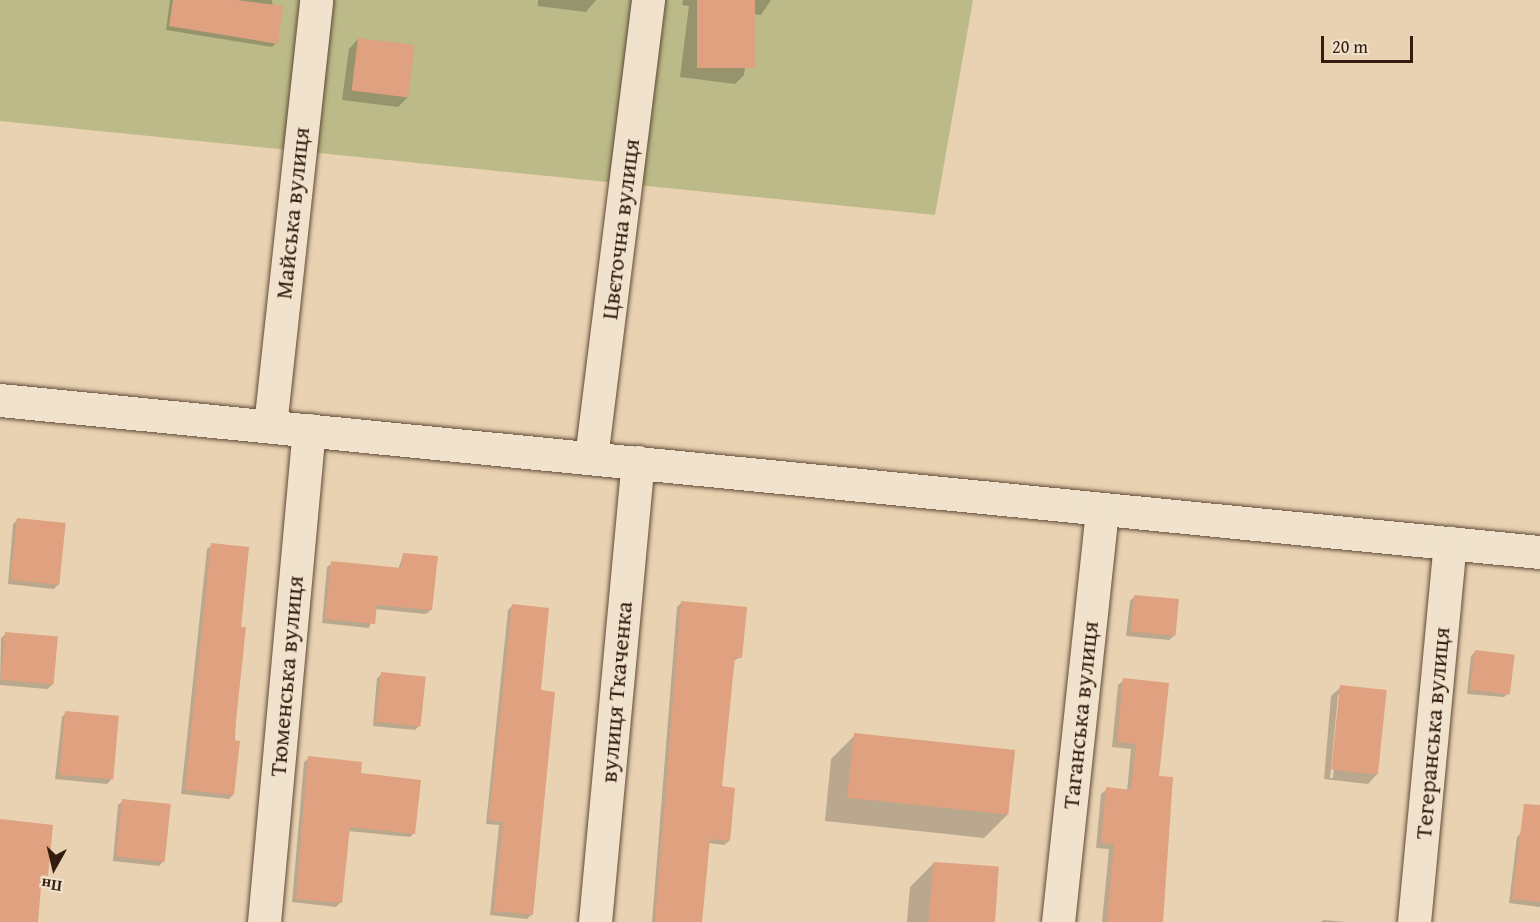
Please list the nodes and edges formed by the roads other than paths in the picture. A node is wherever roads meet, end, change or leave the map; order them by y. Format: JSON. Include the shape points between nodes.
{"nodes":[{"id":1,"x":316,"y":0,"type":"edge"},
{"id":2,"x":648,"y":0,"type":"edge"},
{"id":3,"x":0,"y":400,"type":"edge"},
{"id":4,"x":270,"y":426,"type":"junction"},
{"id":5,"x":309,"y":430,"type":"junction"},
{"id":6,"x":591,"y":458,"type":"junction"},
{"id":7,"x":638,"y":462,"type":"junction"},
{"id":8,"x":1102,"y":508,"type":"junction"},
{"id":9,"x":1450,"y":543,"type":"junction"},
{"id":10,"x":1540,"y":552,"type":"edge"},
{"id":11,"x":264,"y":922,"type":"edge"},
{"id":12,"x":595,"y":922,"type":"edge"},
{"id":13,"x":1058,"y":922,"type":"edge"},
{"id":14,"x":1414,"y":922,"type":"edge"}],
"edges":[{"from":1,"to":4,"type":"street","name":"Майська вулиця"},
{"from":2,"to":6,"type":"street","name":"Цвєточна вулиця"},
{"from":3,"to":4,"type":"street"},
{"from":4,"to":5,"type":"street"},
{"from":5,"to":6,"type":"street"},
{"from":5,"to":11,"type":"street","name":"Тюменська вулиця"},
{"from":6,"to":7,"type":"street"},
{"from":7,"to":8,"type":"street"},
{"from":7,"to":12,"type":"street","name":"вулиця Ткаченка"},
{"from":8,"to":9,"type":"street"},
{"from":8,"to":13,"type":"street","name":"Таганська вулиця"},
{"from":9,"to":10,"type":"street"},
{"from":9,"to":14,"type":"street","name":"Тегеранська вулиця"}]}
